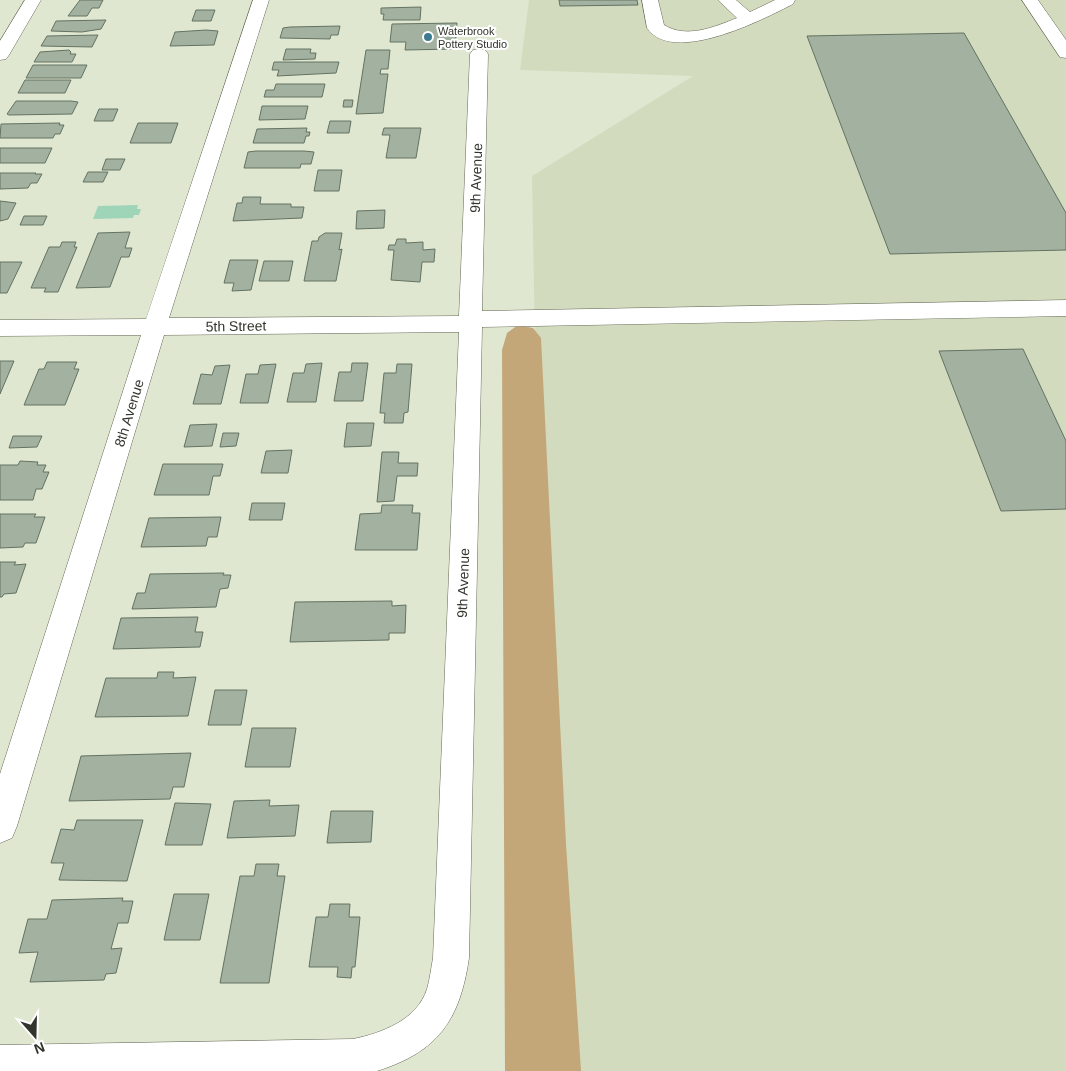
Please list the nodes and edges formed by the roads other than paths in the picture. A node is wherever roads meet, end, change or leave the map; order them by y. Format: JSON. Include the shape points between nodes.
{"nodes":[{"id":1,"x":33,"y":0,"type":"edge"},
{"id":2,"x":261,"y":0,"type":"edge"},
{"id":3,"x":650,"y":0,"type":"edge"},
{"id":4,"x":726,"y":0,"type":"edge"},
{"id":5,"x":786,"y":0,"type":"edge"},
{"id":6,"x":1030,"y":0,"type":"edge"},
{"id":7,"x":749,"y":20,"type":"junction"},
{"id":8,"x":1066,"y":53,"type":"edge"},
{"id":9,"x":479,"y":54,"type":"dead end"},
{"id":10,"x":0,"y":55,"type":"edge"},
{"id":11,"x":1066,"y":308,"type":"edge"},
{"id":12,"x":472,"y":322,"type":"junction"},
{"id":13,"x":155,"y":327,"type":"junction"},
{"id":14,"x":0,"y":328,"type":"edge"},
{"id":15,"x":0,"y":826,"type":"edge"},
{"id":16,"x":0,"y":1064,"type":"edge"}],
"edges":[{"from":1,"to":10,"type":"street"},
{"from":2,"to":13,"type":"street","name":"8th Avenue"},
{"from":3,"to":7,"type":"street","via":[[656,28],[670,36],[711,32]]},
{"from":4,"to":7,"type":"street"},
{"from":5,"to":7,"type":"street"},
{"from":6,"to":8,"type":"street"},
{"from":9,"to":12,"type":"street","name":"9th Avenue"},
{"from":11,"to":12,"type":"street","name":"5th Street"},
{"from":12,"to":13,"type":"street","name":"5th Street"},
{"from":12,"to":16,"type":"street","name":"9th Avenue","via":[[451,948],[447,981],[432,1017],[404,1041],[386,1050],[352,1058]]},
{"from":13,"to":14,"type":"street","name":"5th Street"},
{"from":13,"to":15,"type":"street","name":"8th Avenue"}]}
